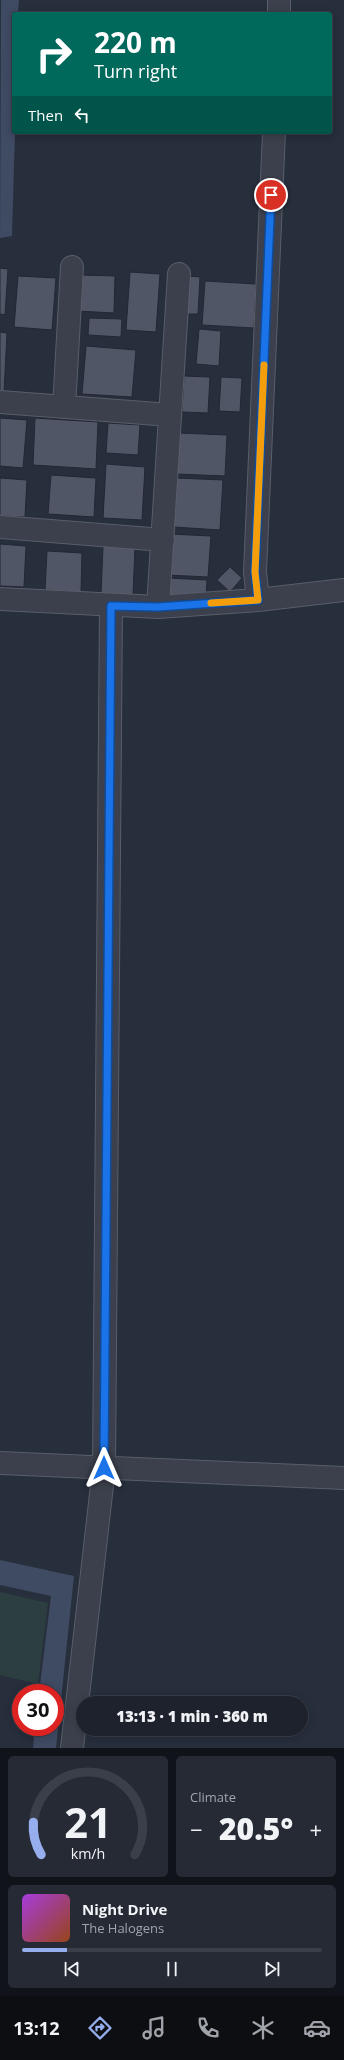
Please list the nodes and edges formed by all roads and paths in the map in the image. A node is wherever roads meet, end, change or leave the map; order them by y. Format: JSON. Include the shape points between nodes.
{"nodes":[{"id":1,"x":279,"y":0,"type":"edge"},
{"id":2,"x":279,"y":12,"type":"edge"},
{"id":3,"x":274,"y":134,"type":"edge"},
{"id":4,"x":72,"y":268,"type":"dead end"},
{"id":5,"x":179,"y":274,"type":"dead end"},
{"id":6,"x":0,"y":402,"type":"edge"},
{"id":7,"x":64,"y":407,"type":"junction"},
{"id":8,"x":170,"y":415,"type":"junction"},
{"id":9,"x":0,"y":527,"type":"edge"},
{"id":10,"x":163,"y":540,"type":"junction"},
{"id":11,"x":344,"y":590,"type":"edge"},
{"id":12,"x":0,"y":600,"type":"edge"},
{"id":13,"x":258,"y":600,"type":"junction"},
{"id":14,"x":111,"y":606,"type":"junction"},
{"id":15,"x":158,"y":607,"type":"junction"},
{"id":16,"x":0,"y":1463,"type":"edge"},
{"id":17,"x":104,"y":1468,"type":"junction"},
{"id":18,"x":344,"y":1478,"type":"edge"},
{"id":19,"x":72,"y":1748,"type":"edge"}],
"edges":[{"from":1,"to":2,"type":"street"},
{"from":3,"to":13,"type":"street","via":[[255,572]]},
{"from":4,"to":7,"type":"street"},
{"from":5,"to":8,"type":"street"},
{"from":6,"to":7,"type":"street"},
{"from":7,"to":8,"type":"street"},
{"from":8,"to":10,"type":"street"},
{"from":9,"to":10,"type":"street"},
{"from":10,"to":15,"type":"street"},
{"from":11,"to":13,"type":"street"},
{"from":12,"to":14,"type":"street"},
{"from":13,"to":15,"type":"street"},
{"from":14,"to":15,"type":"street"},
{"from":14,"to":17,"type":"street"},
{"from":16,"to":17,"type":"street"},
{"from":17,"to":18,"type":"street"},
{"from":17,"to":19,"type":"street"}]}
